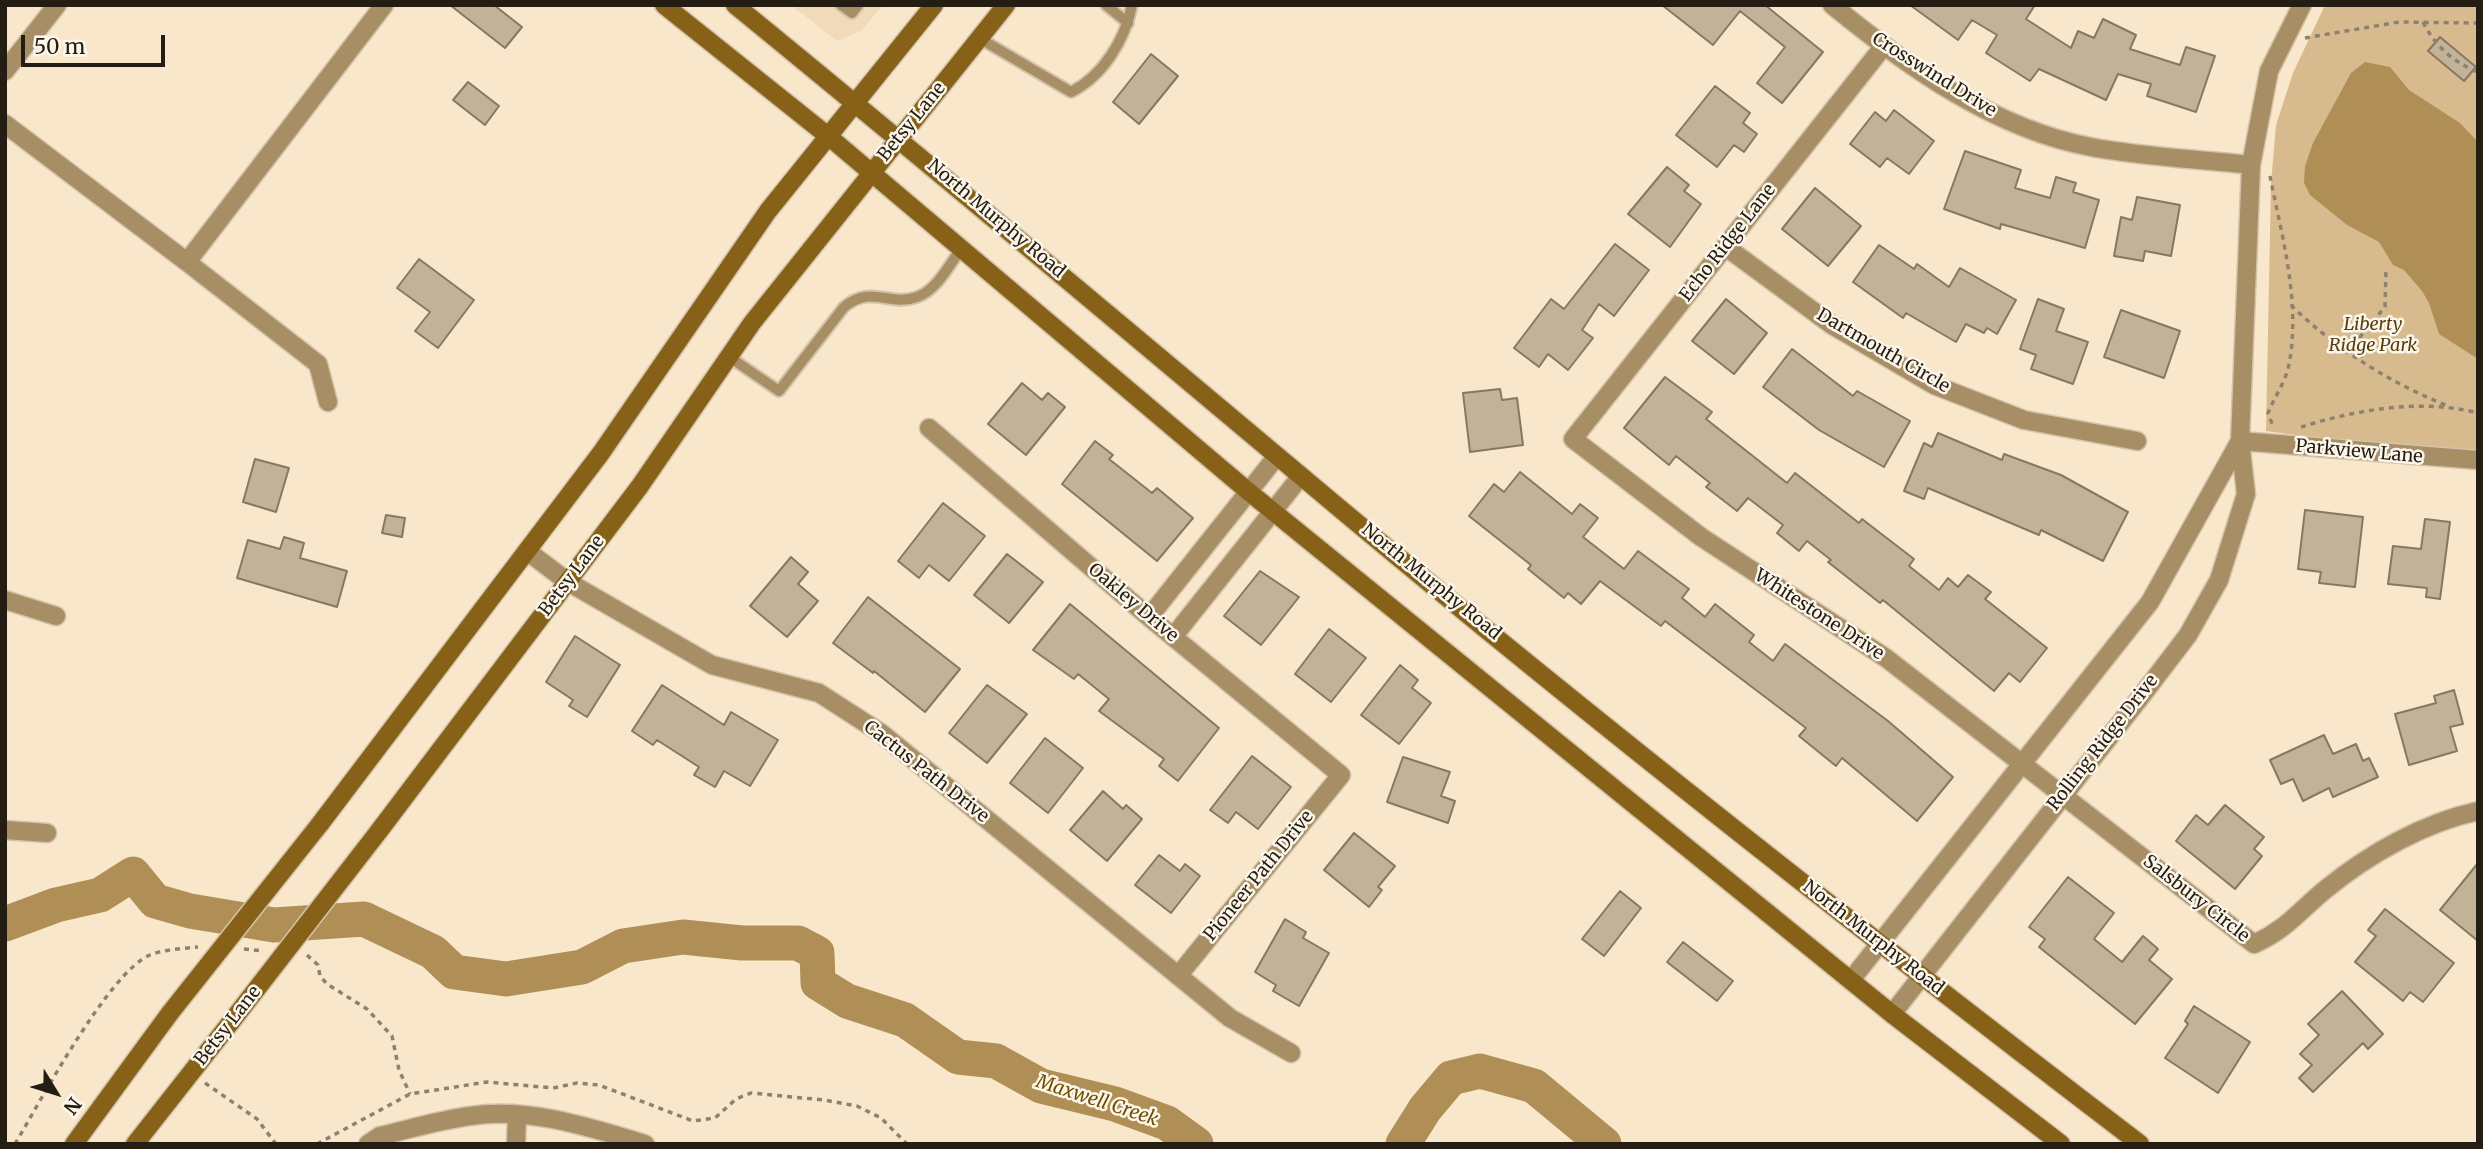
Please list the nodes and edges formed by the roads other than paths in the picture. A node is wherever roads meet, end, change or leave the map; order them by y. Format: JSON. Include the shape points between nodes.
{"nodes":[{"id":1,"x":57,"y":5,"type":"edge"},
{"id":2,"x":384,"y":5,"type":"edge"},
{"id":3,"x":664,"y":5,"type":"edge"},
{"id":4,"x":735,"y":5,"type":"edge"},
{"id":5,"x":841,"y":5,"type":"edge"},
{"id":6,"x":858,"y":5,"type":"edge"},
{"id":7,"x":934,"y":5,"type":"edge"},
{"id":8,"x":1006,"y":5,"type":"edge"},
{"id":9,"x":1106,"y":5,"type":"edge"},
{"id":10,"x":1132,"y":5,"type":"edge"},
{"id":11,"x":1832,"y":5,"type":"edge"},
{"id":12,"x":2302,"y":5,"type":"edge"},
{"id":13,"x":1128,"y":23,"type":"junction"},
{"id":14,"x":979,"y":38,"type":"junction"},
{"id":15,"x":1883,"y":47,"type":"junction"},
{"id":16,"x":5,"y":72,"type":"edge"},
{"id":17,"x":854,"y":103,"type":"junction"},
{"id":18,"x":5,"y":124,"type":"edge"},
{"id":19,"x":828,"y":135,"type":"junction"},
{"id":20,"x":900,"y":139,"type":"junction"},
{"id":21,"x":2251,"y":165,"type":"junction"},
{"id":22,"x":870,"y":172,"type":"junction"},
{"id":23,"x":1726,"y":247,"type":"junction"},
{"id":24,"x":961,"y":249,"type":"junction"},
{"id":25,"x":187,"y":262,"type":"junction"},
{"id":26,"x":728,"y":356,"type":"junction"},
{"id":27,"x":328,"y":402,"type":"dead end"},
{"id":28,"x":929,"y":428,"type":"dead end"},
{"id":29,"x":1573,"y":439,"type":"joint"},
{"id":30,"x":2137,"y":441,"type":"dead end"},
{"id":31,"x":2240,"y":441,"type":"junction"},
{"id":32,"x":1277,"y":456,"type":"junction"},
{"id":33,"x":2478,"y":460,"type":"edge"},
{"id":34,"x":1301,"y":476,"type":"junction"},
{"id":35,"x":1249,"y":492,"type":"junction"},
{"id":36,"x":1273,"y":511,"type":"junction"},
{"id":37,"x":527,"y":551,"type":"junction"},
{"id":38,"x":568,"y":582,"type":"junction"},
{"id":39,"x":5,"y":600,"type":"edge"},
{"id":40,"x":56,"y":616,"type":"dead end"},
{"id":41,"x":1149,"y":617,"type":"junction"},
{"id":42,"x":1173,"y":637,"type":"junction"},
{"id":43,"x":2022,"y":763,"type":"junction"},
{"id":44,"x":1341,"y":775,"type":"joint"},
{"id":45,"x":2063,"y":794,"type":"junction"},
{"id":46,"x":2478,"y":811,"type":"edge"},
{"id":47,"x":5,"y":830,"type":"edge"},
{"id":48,"x":47,"y":833,"type":"dead end"},
{"id":49,"x":1880,"y":943,"type":"junction"},
{"id":50,"x":1178,"y":976,"type":"junction"},
{"id":51,"x":1921,"y":977,"type":"junction"},
{"id":52,"x":1850,"y":981,"type":"junction"},
{"id":53,"x":1892,"y":1014,"type":"junction"},
{"id":54,"x":1291,"y":1054,"type":"dead end"},
{"id":55,"x":517,"y":1115,"type":"junction"},
{"id":56,"x":74,"y":1144,"type":"edge"},
{"id":57,"x":135,"y":1144,"type":"edge"},
{"id":58,"x":368,"y":1144,"type":"edge"},
{"id":59,"x":516,"y":1144,"type":"edge"},
{"id":60,"x":645,"y":1144,"type":"edge"},
{"id":61,"x":2061,"y":1144,"type":"edge"},
{"id":62,"x":2140,"y":1144,"type":"edge"}],
"edges":[{"from":1,"to":16,"type":"street"},
{"from":2,"to":25,"type":"street"},
{"from":3,"to":19,"type":"main road"},
{"from":4,"to":17,"type":"main road","name":"North Murphy Road"},
{"from":5,"to":6,"type":"lane","via":[[852,13]]},
{"from":7,"to":17,"type":"main road"},
{"from":8,"to":14,"type":"main road","name":"Betsy Lane"},
{"from":9,"to":13,"type":"lane"},
{"from":10,"to":13,"type":"lane"},
{"from":11,"to":15,"type":"street","name":"Crosswind Drive"},
{"from":12,"to":21,"type":"street","name":"Rolling Ridge Drive","via":[[2269,71]]},
{"from":13,"to":14,"type":"lane","via":[[1110,57],[1071,92]]},
{"from":14,"to":20,"type":"main road","name":"Betsy Lane"},
{"from":15,"to":21,"type":"street","name":"Crosswind Drive","via":[[1989,113],[2045,133],[2090,147]]},
{"from":15,"to":23,"type":"street","name":"Echo Ridge Lane"},
{"from":17,"to":19,"type":"main road"},
{"from":17,"to":20,"type":"main road","name":"North Murphy Road"},
{"from":18,"to":25,"type":"street"},
{"from":19,"to":22,"type":"main road"},
{"from":19,"to":37,"type":"main road","via":[[768,211],[601,453]]},
{"from":20,"to":22,"type":"main road","name":"Betsy Lane"},
{"from":20,"to":32,"type":"main road","name":"North Murphy Road"},
{"from":21,"to":31,"type":"street","name":"Rolling Ridge Drive"},
{"from":22,"to":24,"type":"main road"},
{"from":22,"to":26,"type":"main road","name":"Betsy Lane"},
{"from":23,"to":29,"type":"street","name":"Echo Ridge Lane"},
{"from":23,"to":30,"type":"street","name":"Dartmouth Circle","via":[[1832,325],[1934,385],[2024,421]]},
{"from":24,"to":26,"type":"lane","via":[[919,297],[855,297],[779,391]]},
{"from":24,"to":35,"type":"main road"},
{"from":25,"to":27,"type":"street","via":[[318,364]]},
{"from":26,"to":38,"type":"main road","name":"Betsy Lane"},
{"from":28,"to":41,"type":"street","name":"Oakley Drive"},
{"from":29,"to":43,"type":"street","name":"Whitestone Drive","via":[[1701,537],[1886,658]]},
{"from":31,"to":33,"type":"street","name":"Parkview Lane"},
{"from":31,"to":43,"type":"street","name":"Rolling Ridge Drive","via":[[2150,602]]},
{"from":31,"to":45,"type":"street","name":"Rolling Ridge Drive","via":[[2246,495],[2219,580],[2188,635]]},
{"from":32,"to":34,"type":"main road","name":"North Murphy Road"},
{"from":32,"to":35,"type":"street"},
{"from":34,"to":36,"type":"street"},
{"from":34,"to":49,"type":"main road","name":"North Murphy Road"},
{"from":35,"to":36,"type":"main road"},
{"from":35,"to":41,"type":"street"},
{"from":36,"to":42,"type":"street"},
{"from":36,"to":52,"type":"main road"},
{"from":37,"to":38,"type":"street","name":"Cactus Path Drive"},
{"from":37,"to":56,"type":"main road","bridge":true},
{"from":38,"to":50,"type":"street","name":"Cactus Path Drive","via":[[712,665],[819,693],[860,719]]},
{"from":38,"to":57,"type":"main road","name":"Betsy Lane","bridge":true},
{"from":39,"to":40,"type":"street"},
{"from":41,"to":42,"type":"street","name":"Oakley Drive"},
{"from":42,"to":44,"type":"street","name":"Oakley Drive"},
{"from":43,"to":45,"type":"street","name":"Whitestone Drive"},
{"from":43,"to":49,"type":"street","name":"Rolling Ridge Drive"},
{"from":44,"to":50,"type":"street","name":"Pioneer Path Drive"},
{"from":45,"to":46,"type":"street","name":"Salsbury Circle","via":[[2254,944],[2278,933],[2326,889],[2395,842]]},
{"from":45,"to":51,"type":"street","name":"Rolling Ridge Drive"},
{"from":47,"to":48,"type":"street"},
{"from":49,"to":51,"type":"main road","name":"North Murphy Road"},
{"from":49,"to":52,"type":"street","name":"Rolling Ridge Drive"},
{"from":50,"to":54,"type":"street","name":"Cactus Path Drive","via":[[1230,1018]]},
{"from":51,"to":53,"type":"street","name":"Rolling Ridge Drive"},
{"from":51,"to":62,"type":"main road","name":"North Murphy Road"},
{"from":52,"to":53,"type":"main road"},
{"from":53,"to":61,"type":"main road"},
{"from":55,"to":58,"type":"street","via":[[471,1116],[380,1136]]},
{"from":55,"to":59,"type":"street"},
{"from":55,"to":60,"type":"street","via":[[578,1123]]}]}
